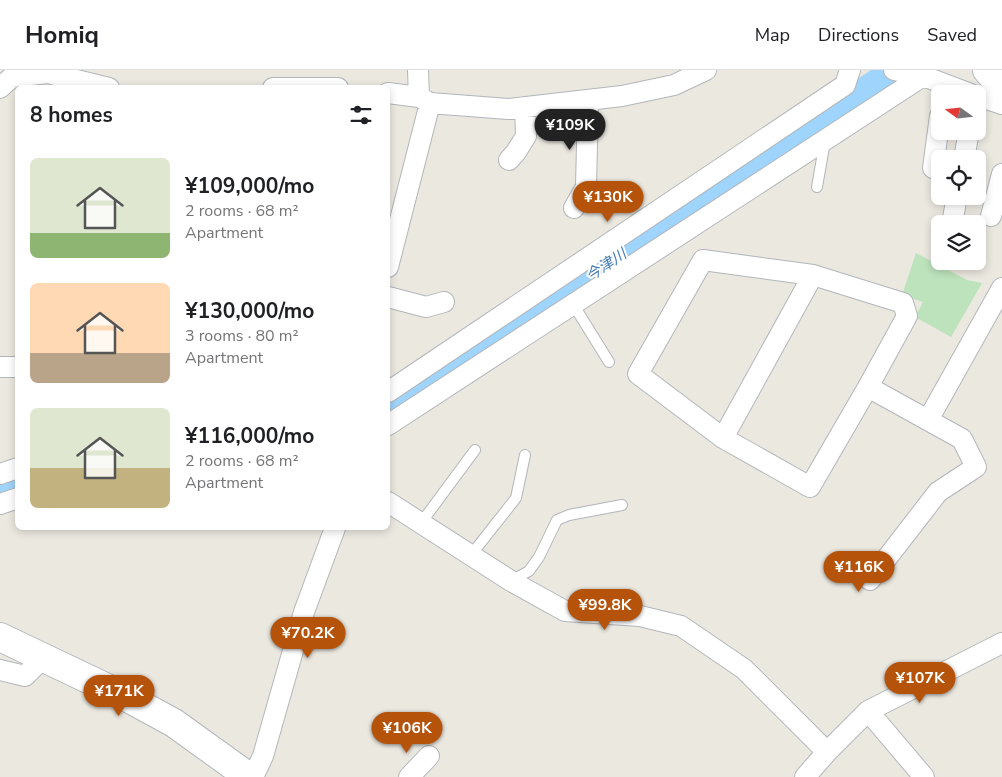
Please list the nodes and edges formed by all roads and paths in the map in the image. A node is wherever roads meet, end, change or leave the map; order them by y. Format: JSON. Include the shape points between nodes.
{"nodes":[{"id":1,"x":418,"y":70,"type":"edge"},
{"id":2,"x":706,"y":70,"type":"edge"},
{"id":3,"x":850,"y":70,"type":"edge"},
{"id":4,"x":894,"y":70,"type":"edge"},
{"id":5,"x":987,"y":70,"type":"edge"},
{"id":6,"x":923,"y":76,"type":"junction"},
{"id":7,"x":674,"y":78,"type":"edge"},
{"id":8,"x":101,"y":80,"type":"edge"},
{"id":9,"x":938,"y":85,"type":"edge"},
{"id":10,"x":0,"y":88,"type":"edge"},
{"id":11,"x":1002,"y":88,"type":"edge"},
{"id":12,"x":390,"y":93,"type":"edge"},
{"id":13,"x":986,"y":99,"type":"edge"},
{"id":14,"x":424,"y":100,"type":"junction"},
{"id":15,"x":588,"y":100,"type":"junction"},
{"id":16,"x":1002,"y":104,"type":"edge"},
{"id":17,"x":525,"y":106,"type":"junction"},
{"id":18,"x":825,"y":141,"type":"junction"},
{"id":19,"x":509,"y":160,"type":"dead end"},
{"id":20,"x":1002,"y":174,"type":"edge"},
{"id":21,"x":818,"y":187,"type":"dead end"},
{"id":22,"x":574,"y":208,"type":"dead end"},
{"id":23,"x":991,"y":216,"type":"dead end"},
{"id":24,"x":390,"y":258,"type":"edge"},
{"id":25,"x":812,"y":275,"type":"junction"},
{"id":26,"x":1002,"y":288,"type":"edge"},
{"id":27,"x":390,"y":298,"type":"edge"},
{"id":28,"x":444,"y":302,"type":"dead end"},
{"id":29,"x":573,"y":304,"type":"junction"},
{"id":30,"x":609,"y":362,"type":"dead end"},
{"id":31,"x":0,"y":367,"type":"edge"},
{"id":32,"x":15,"y":367,"type":"edge"},
{"id":33,"x":868,"y":387,"type":"junction"},
{"id":34,"x":390,"y":391,"type":"edge"},
{"id":35,"x":928,"y":420,"type":"junction"},
{"id":36,"x":390,"y":424,"type":"edge"},
{"id":37,"x":723,"y":438,"type":"junction"},
{"id":38,"x":475,"y":450,"type":"dead end"},
{"id":39,"x":526,"y":455,"type":"dead end"},
{"id":40,"x":15,"y":469,"type":"edge"},
{"id":41,"x":0,"y":474,"type":"edge"},
{"id":42,"x":15,"y":499,"type":"edge"},
{"id":43,"x":390,"y":503,"type":"edge"},
{"id":44,"x":0,"y":504,"type":"edge"},
{"id":45,"x":622,"y":506,"type":"dead end"},
{"id":46,"x":421,"y":523,"type":"junction"},
{"id":47,"x":334,"y":530,"type":"edge"},
{"id":48,"x":471,"y":555,"type":"junction"},
{"id":49,"x":870,"y":580,"type":"dead end"},
{"id":50,"x":511,"y":581,"type":"junction"},
{"id":51,"x":0,"y":637,"type":"edge"},
{"id":52,"x":1002,"y":643,"type":"edge"},
{"id":53,"x":44,"y":657,"type":"junction"},
{"id":54,"x":0,"y":670,"type":"edge"},
{"id":55,"x":868,"y":711,"type":"junction"},
{"id":56,"x":827,"y":752,"type":"junction"},
{"id":57,"x":429,"y":756,"type":"dead end"},
{"id":58,"x":251,"y":777,"type":"edge"},
{"id":59,"x":409,"y":777,"type":"edge"},
{"id":60,"x":804,"y":777,"type":"edge"},
{"id":61,"x":924,"y":777,"type":"edge"}],
"edges":[{"from":1,"to":14,"type":"street"},
{"from":2,"to":7,"type":"street"},
{"from":3,"to":34,"type":"street","via":[[845,85]]},
{"from":4,"to":6,"type":"street"},
{"from":5,"to":11,"type":"street"},
{"from":6,"to":9,"type":"street"},
{"from":6,"to":18,"type":"street"},
{"from":7,"to":15,"type":"street","via":[[622,96]]},
{"from":8,"to":10,"type":"street","via":[[48,73],[12,77]]},
{"from":12,"to":14,"type":"street"},
{"from":13,"to":16,"type":"street"},
{"from":14,"to":17,"type":"street","via":[[508,109]]},
{"from":14,"to":24,"type":"street"},
{"from":15,"to":17,"type":"street"},
{"from":15,"to":22,"type":"street","via":[[586,187]]},
{"from":17,"to":19,"type":"street","via":[[526,136]]},
{"from":18,"to":21,"type":"lane"},
{"from":18,"to":29,"type":"street"},
{"from":20,"to":23,"type":"street"},
{"from":25,"to":33,"type":"street","via":[[903,304],[907,316]]},
{"from":25,"to":37,"type":"street"},
{"from":25,"to":37,"type":"street","via":[[703,260],[638,374]]},
{"from":26,"to":35,"type":"street"},
{"from":27,"to":28,"type":"street","via":[[426,307]]},
{"from":29,"to":30,"type":"lane"},
{"from":29,"to":36,"type":"street"},
{"from":31,"to":32,"type":"street"},
{"from":33,"to":35,"type":"street"},
{"from":33,"to":37,"type":"street","via":[[810,487]]},
{"from":35,"to":49,"type":"street","via":[[962,439],[976,467],[938,492]]},
{"from":38,"to":46,"type":"lane"},
{"from":39,"to":48,"type":"lane","via":[[516,498]]},
{"from":40,"to":41,"type":"street"},
{"from":42,"to":44,"type":"street"},
{"from":43,"to":46,"type":"street"},
{"from":45,"to":50,"type":"lane","via":[[569,514],[557,520],[529,571]]},
{"from":46,"to":48,"type":"street"},
{"from":47,"to":58,"type":"street","via":[[304,612],[263,756]]},
{"from":48,"to":50,"type":"street"},
{"from":50,"to":56,"type":"street","via":[[565,611],[640,616],[681,626],[744,669]]},
{"from":51,"to":53,"type":"street"},
{"from":52,"to":55,"type":"street"},
{"from":53,"to":54,"type":"street","via":[[25,676]]},
{"from":53,"to":58,"type":"street","via":[[174,723]]},
{"from":55,"to":56,"type":"street"},
{"from":55,"to":61,"type":"street"},
{"from":56,"to":60,"type":"street"},
{"from":57,"to":59,"type":"street"}]}
